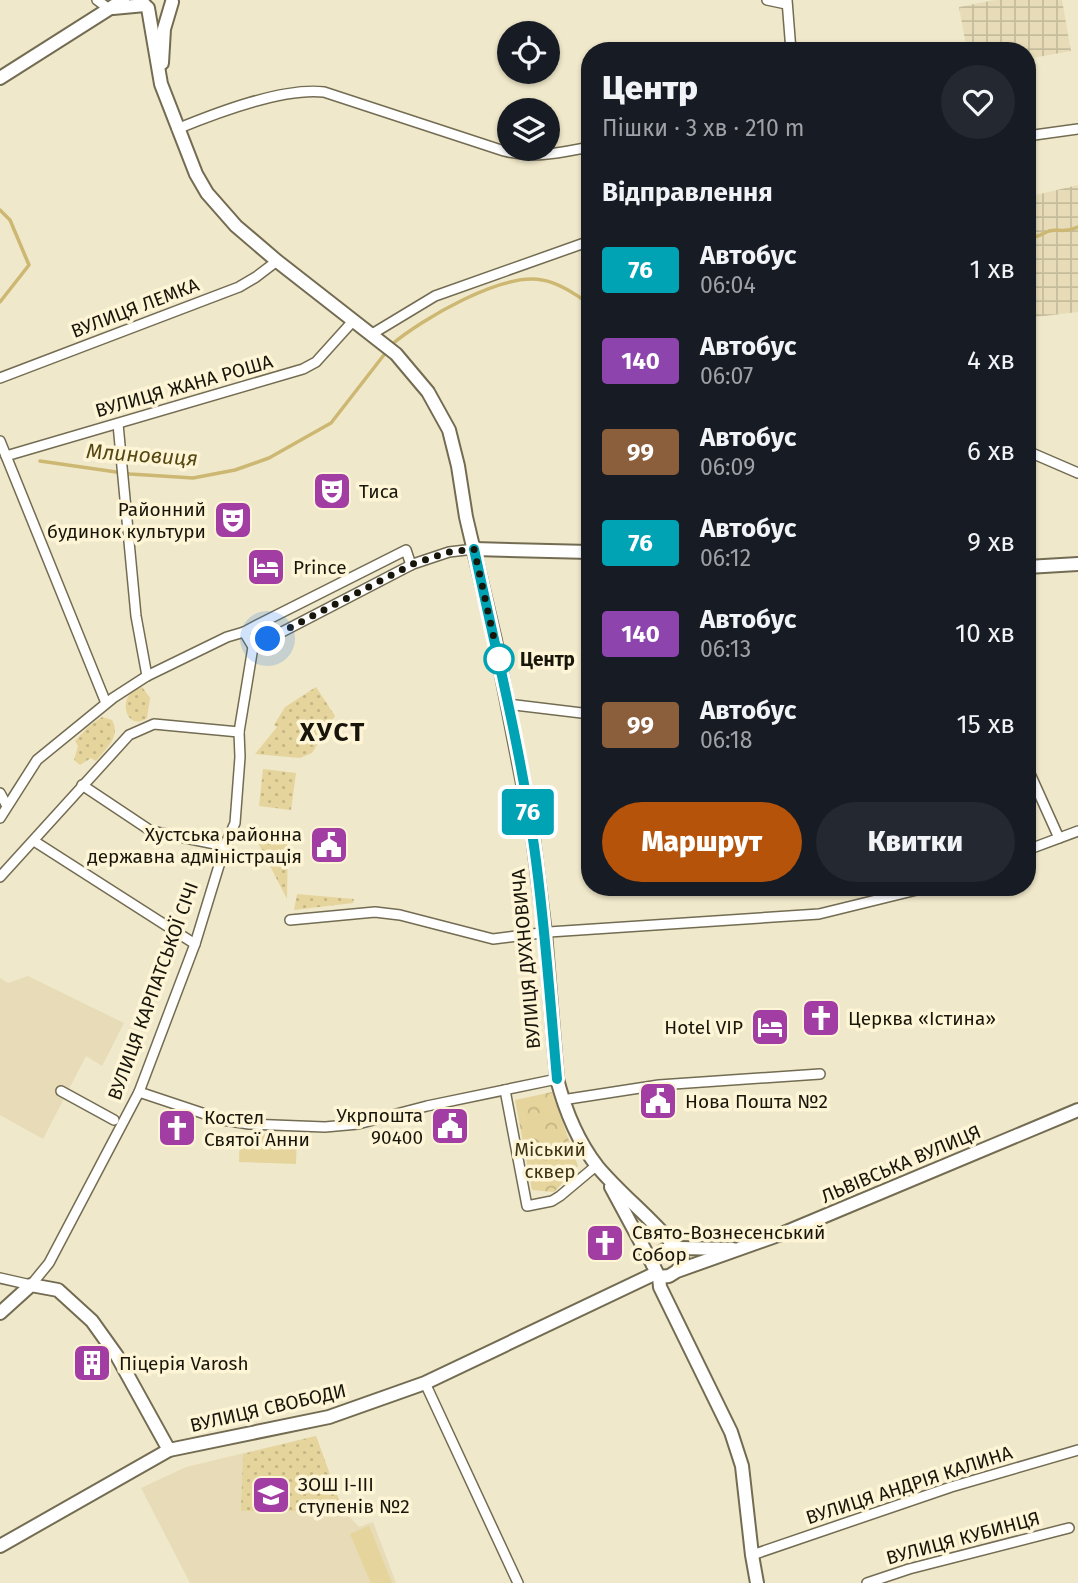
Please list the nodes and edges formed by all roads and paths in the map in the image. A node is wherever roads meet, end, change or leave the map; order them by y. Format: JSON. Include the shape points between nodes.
{"nodes":[{"id":1,"x":97,"y":0,"type":"edge"},
{"id":2,"x":122,"y":0,"type":"edge"},
{"id":3,"x":767,"y":0,"type":"edge"},
{"id":4,"x":172,"y":1,"type":"edge"},
{"id":5,"x":787,"y":2,"type":"edge"},
{"id":6,"x":145,"y":4,"type":"edge"},
{"id":7,"x":109,"y":9,"type":"junction"},
{"id":8,"x":790,"y":42,"type":"edge"},
{"id":9,"x":0,"y":78,"type":"edge"},
{"id":10,"x":161,"y":85,"type":"junction"},
{"id":11,"x":1078,"y":129,"type":"edge"},
{"id":12,"x":177,"y":130,"type":"junction"},
{"id":13,"x":1036,"y":135,"type":"edge"},
{"id":14,"x":581,"y":148,"type":"edge"},
{"id":15,"x":581,"y":244,"type":"edge"},
{"id":16,"x":277,"y":261,"type":"junction"},
{"id":17,"x":353,"y":321,"type":"junction"},
{"id":18,"x":372,"y":334,"type":"junction"},
{"id":19,"x":0,"y":377,"type":"edge"},
{"id":20,"x":118,"y":424,"type":"junction"},
{"id":21,"x":0,"y":441,"type":"edge"},
{"id":22,"x":1036,"y":455,"type":"edge"},
{"id":23,"x":6,"y":456,"type":"junction"},
{"id":24,"x":1078,"y":473,"type":"edge"},
{"id":25,"x":474,"y":549,"type":"junction"},
{"id":26,"x":581,"y":552,"type":"edge"},
{"id":27,"x":1078,"y":564,"type":"edge"},
{"id":28,"x":412,"y":565,"type":"junction"},
{"id":29,"x":1036,"y":566,"type":"edge"},
{"id":30,"x":244,"y":632,"type":"junction"},
{"id":31,"x":253,"y":647,"type":"junction"},
{"id":32,"x":147,"y":675,"type":"junction"},
{"id":33,"x":106,"y":703,"type":"junction"},
{"id":34,"x":508,"y":704,"type":"junction"},
{"id":35,"x":581,"y":713,"type":"edge"},
{"id":36,"x":239,"y":732,"type":"junction"},
{"id":37,"x":82,"y":785,"type":"junction"},
{"id":38,"x":1036,"y":787,"type":"edge"},
{"id":39,"x":0,"y":793,"type":"edge"},
{"id":40,"x":7,"y":806,"type":"junction"},
{"id":41,"x":0,"y":818,"type":"edge"},
{"id":42,"x":1078,"y":831,"type":"edge"},
{"id":43,"x":1059,"y":838,"type":"junction"},
{"id":44,"x":34,"y":841,"type":"junction"},
{"id":45,"x":225,"y":846,"type":"junction"},
{"id":46,"x":1036,"y":847,"type":"edge"},
{"id":47,"x":0,"y":877,"type":"edge"},
{"id":48,"x":892,"y":896,"type":"edge"},
{"id":49,"x":290,"y":920,"type":"dead end"},
{"id":50,"x":545,"y":933,"type":"junction"},
{"id":51,"x":195,"y":944,"type":"junction"},
{"id":52,"x":820,"y":1074,"type":"dead end"},
{"id":53,"x":557,"y":1079,"type":"junction"},
{"id":54,"x":505,"y":1090,"type":"junction"},
{"id":55,"x":61,"y":1091,"type":"dead end"},
{"id":56,"x":139,"y":1092,"type":"junction"},
{"id":57,"x":562,"y":1100,"type":"junction"},
{"id":58,"x":1078,"y":1110,"type":"edge"},
{"id":59,"x":114,"y":1120,"type":"dead end"},
{"id":60,"x":599,"y":1168,"type":"junction"},
{"id":61,"x":677,"y":1248,"type":"junction"},
{"id":62,"x":737,"y":1250,"type":"junction"},
{"id":63,"x":677,"y":1271,"type":"junction"},
{"id":64,"x":656,"y":1272,"type":"junction"},
{"id":65,"x":0,"y":1278,"type":"edge"},
{"id":66,"x":31,"y":1285,"type":"junction"},
{"id":67,"x":0,"y":1313,"type":"edge"},
{"id":68,"x":425,"y":1383,"type":"junction"},
{"id":69,"x":169,"y":1450,"type":"junction"},
{"id":70,"x":1078,"y":1450,"type":"edge"},
{"id":71,"x":1069,"y":1528,"type":"dead end"},
{"id":72,"x":0,"y":1546,"type":"edge"},
{"id":73,"x":752,"y":1555,"type":"junction"},
{"id":74,"x":518,"y":1583,"type":"edge"},
{"id":75,"x":757,"y":1583,"type":"edge"},
{"id":76,"x":867,"y":1583,"type":"edge"}],
"edges":[{"from":1,"to":7,"type":"street"},
{"from":2,"to":7,"type":"main road"},
{"from":3,"to":5,"type":"street"},
{"from":4,"to":6,"type":"main road","via":[[161,10]]},
{"from":4,"to":10,"type":"main road","via":[[164,29]]},
{"from":5,"to":8,"type":"street"},
{"from":6,"to":7,"type":"main road"},
{"from":6,"to":10,"type":"main road"},
{"from":7,"to":9,"type":"main road"},
{"from":10,"to":12,"type":"main road"},
{"from":11,"to":13,"type":"street"},
{"from":12,"to":14,"type":"street","via":[[308,90],[525,156]]},
{"from":12,"to":16,"type":"main road","via":[[207,192],[236,226]]},
{"from":15,"to":18,"type":"street","via":[[435,296]]},
{"from":16,"to":17,"type":"main road"},
{"from":16,"to":19,"type":"street","name":"ВУЛИЦЯ ЛЕМКА","via":[[239,287]]},
{"from":17,"to":18,"type":"main road"},
{"from":17,"to":20,"type":"street","name":"ВУЛИЦЯ ЖАНА РОША","via":[[316,362],[303,369]]},
{"from":18,"to":25,"type":"main road","via":[[428,392],[449,430]]},
{"from":20,"to":23,"type":"street","name":"ВУЛИЦЯ ЖАНА РОША"},
{"from":20,"to":32,"type":"street","via":[[136,616]]},
{"from":21,"to":23,"type":"street"},
{"from":22,"to":24,"type":"street"},
{"from":23,"to":33,"type":"street"},
{"from":25,"to":26,"type":"main road"},
{"from":25,"to":28,"type":"street"},
{"from":25,"to":34,"type":"main road","name":"ВУЛИЦЯ ДУХНОВИЧА"},
{"from":27,"to":29,"type":"main road"},
{"from":28,"to":30,"type":"street","via":[[406,550]]},
{"from":28,"to":31,"type":"street"},
{"from":30,"to":31,"type":"street"},
{"from":30,"to":32,"type":"street"},
{"from":31,"to":36,"type":"street","name":"ВУЛИЦЯ КАРПАТСЬКОЇ СІЧІ"},
{"from":32,"to":33,"type":"street"},
{"from":33,"to":40,"type":"street","via":[[37,760]]},
{"from":34,"to":35,"type":"street"},
{"from":34,"to":50,"type":"main road","name":"ВУЛИЦЯ ДУХНОВИЧА"},
{"from":36,"to":37,"type":"street","via":[[154,724],[129,735]]},
{"from":36,"to":45,"type":"street","name":"ВУЛИЦЯ КАРПАТСЬКОЇ СІЧІ","via":[[235,822]]},
{"from":37,"to":44,"type":"street"},
{"from":37,"to":45,"type":"street","via":[[151,831]]},
{"from":38,"to":43,"type":"street"},
{"from":39,"to":40,"type":"street"},
{"from":40,"to":41,"type":"street"},
{"from":42,"to":43,"type":"street"},
{"from":43,"to":46,"type":"street"},
{"from":44,"to":47,"type":"street"},
{"from":44,"to":51,"type":"street"},
{"from":45,"to":51,"type":"street","name":"ВУЛИЦЯ КАРПАТСЬКОЇ СІЧІ"},
{"from":48,"to":50,"type":"street","via":[[819,914]]},
{"from":49,"to":50,"type":"street","via":[[375,912],[493,939]]},
{"from":50,"to":53,"type":"main road","name":"ВУЛИЦЯ ДУХНОВИЧА"},
{"from":51,"to":56,"type":"street","name":"ВУЛИЦЯ КАРПАТСЬКОЇ СІЧІ"},
{"from":52,"to":57,"type":"street","via":[[659,1085]]},
{"from":53,"to":54,"type":"street"},
{"from":53,"to":57,"type":"main road","name":"ВУЛИЦЯ ДУХНОВИЧА"},
{"from":54,"to":56,"type":"street","via":[[358,1124],[325,1127],[223,1120]]},
{"from":54,"to":60,"type":"street","via":[[527,1206],[552,1201]]},
{"from":55,"to":59,"type":"street"},
{"from":56,"to":66,"type":"street","name":"ВУЛИЦЯ КАРПАТСЬКОЇ СІЧІ","via":[[60,1247]]},
{"from":57,"to":60,"type":"main road","name":"ВУЛИЦЯ ДУХНОВИЧА"},
{"from":58,"to":62,"type":"main road","name":"ЛЬВІВСЬКА ВУЛИЦЯ"},
{"from":60,"to":61,"type":"main road"},
{"from":60,"to":64,"type":"main road"},
{"from":61,"to":62,"type":"main road","name":"ЛЬВІВСЬКА ВУЛИЦЯ"},
{"from":61,"to":63,"type":"main road","via":[[683,1262]]},
{"from":61,"to":64,"type":"main road","via":[[660,1252]]},
{"from":62,"to":63,"type":"main road","name":"ЛЬВІВСЬКА ВУЛИЦЯ"},
{"from":63,"to":64,"type":"main road","via":[[669,1276]]},
{"from":64,"to":68,"type":"main road","name":"ВУЛИЦЯ СВОБОДИ"},
{"from":64,"to":73,"type":"main road","via":[[731,1432],[742,1466]]},
{"from":65,"to":66,"type":"street"},
{"from":66,"to":67,"type":"main road","name":"ВУЛИЦЯ КАРПАТСЬКОЇ СІЧІ"},
{"from":66,"to":69,"type":"main road","name":"ВУЛИЦЯ СВОБОДИ","via":[[58,1290],[92,1321],[117,1356]]},
{"from":68,"to":69,"type":"main road","name":"ВУЛИЦЯ СВОБОДИ","via":[[321,1419]]},
{"from":68,"to":74,"type":"street"},
{"from":69,"to":72,"type":"main road"},
{"from":70,"to":73,"type":"street","name":"ВУЛИЦЯ АНДРІЯ КАЛИНА","via":[[951,1487]]},
{"from":71,"to":76,"type":"street","name":"ВУЛИЦЯ КУБИНЦЯ"},
{"from":73,"to":75,"type":"main road"}]}
